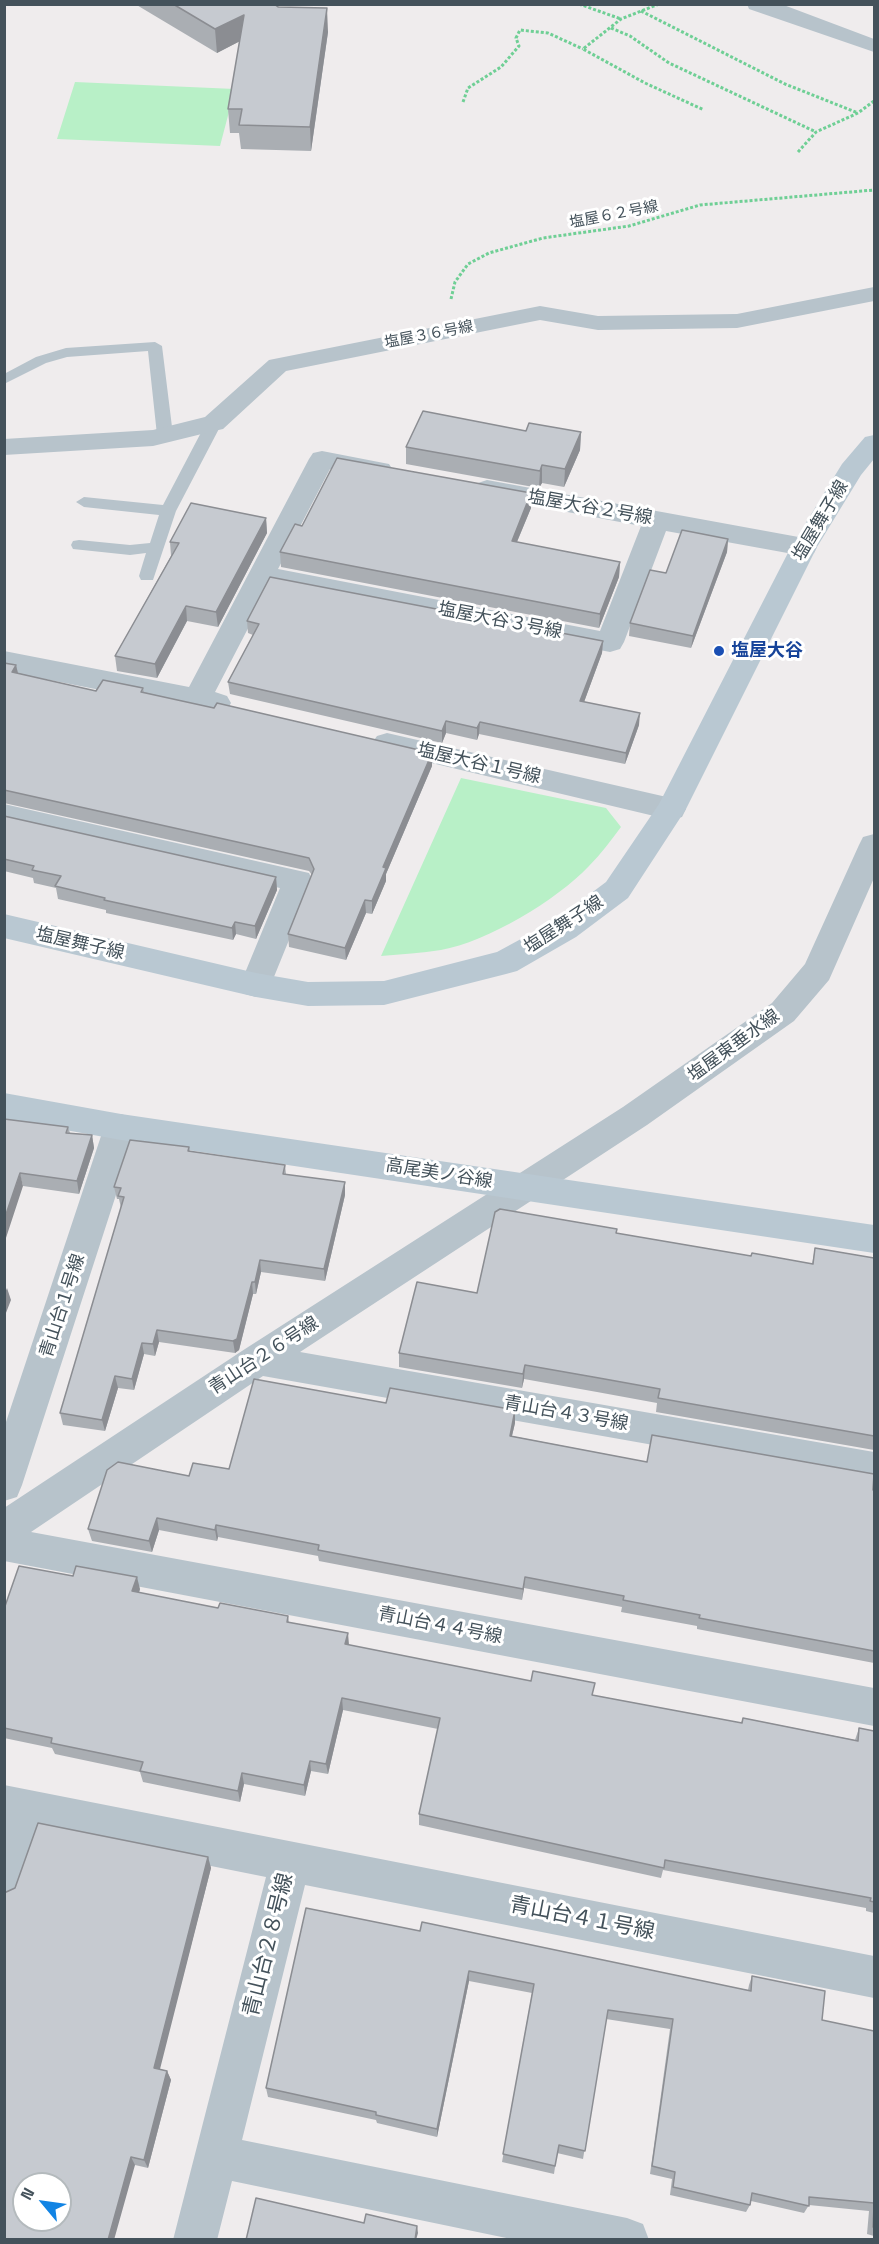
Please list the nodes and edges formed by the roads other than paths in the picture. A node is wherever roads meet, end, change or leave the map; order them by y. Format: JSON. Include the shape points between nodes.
{"nodes":[{"id":1,"x":757,"y":4,"type":"edge"},
{"id":2,"x":874,"y":46,"type":"edge"},
{"id":3,"x":874,"y":294,"type":"edge"},
{"id":4,"x":4,"y":380,"type":"edge"},
{"id":5,"x":214,"y":423,"type":"junction"},
{"id":6,"x":165,"y":435,"type":"junction"},
{"id":7,"x":874,"y":443,"type":"edge"},
{"id":8,"x":4,"y":447,"type":"edge"},
{"id":9,"x":403,"y":474,"type":"edge"},
{"id":10,"x":461,"y":484,"type":"edge"},
{"id":11,"x":84,"y":502,"type":"dead end"},
{"id":12,"x":168,"y":511,"type":"junction"},
{"id":13,"x":657,"y":520,"type":"junction"},
{"id":14,"x":79,"y":546,"type":"dead end"},
{"id":15,"x":157,"y":547,"type":"junction"},
{"id":16,"x":804,"y":547,"type":"junction"},
{"id":17,"x":262,"y":575,"type":"junction"},
{"id":18,"x":147,"y":576,"type":"dead end"},
{"id":19,"x":4,"y":661,"type":"edge"},
{"id":20,"x":197,"y":699,"type":"junction"},
{"id":21,"x":243,"y":710,"type":"edge"},
{"id":22,"x":359,"y":736,"type":"edge"},
{"id":23,"x":671,"y":809,"type":"junction"},
{"id":24,"x":4,"y":815,"type":"edge"},
{"id":25,"x":874,"y":845,"type":"edge"},
{"id":26,"x":4,"y":926,"type":"edge"},
{"id":27,"x":256,"y":985,"type":"junction"},
{"id":28,"x":4,"y":1106,"type":"edge"},
{"id":29,"x":122,"y":1126,"type":"junction"},
{"id":30,"x":525,"y":1187,"type":"junction"},
{"id":31,"x":874,"y":1239,"type":"edge"},
{"id":32,"x":258,"y":1360,"type":"junction"},
{"id":33,"x":874,"y":1468,"type":"edge"},
{"id":34,"x":4,"y":1485,"type":"edge"},
{"id":35,"x":4,"y":1529,"type":"edge"},
{"id":36,"x":4,"y":1544,"type":"edge"},
{"id":37,"x":874,"y":1707,"type":"edge"},
{"id":38,"x":16,"y":1808,"type":"edge"},
{"id":39,"x":290,"y":1862,"type":"junction"},
{"id":40,"x":4,"y":1884,"type":"edge"},
{"id":41,"x":874,"y":1977,"type":"edge"},
{"id":42,"x":215,"y":2156,"type":"junction"},
{"id":43,"x":195,"y":2240,"type":"edge"},
{"id":44,"x":627,"y":2240,"type":"edge"}],
"edges":[{"from":1,"to":2,"type":"street","via":[[829,19]]},
{"from":3,"to":5,"type":"street","name":"塩屋３６号線","via":[[737,321],[597,323],[540,313],[278,365]]},
{"from":4,"to":6,"type":"lane","via":[[41,360],[66,353],[155,346]]},
{"from":5,"to":6,"type":"street","name":"塩屋３６号線"},
{"from":5,"to":12,"type":"lane"},
{"from":6,"to":8,"type":"street","name":"塩屋３６号線"},
{"from":7,"to":16,"type":"street","name":"塩屋舞子線","via":[[851,470]]},
{"from":9,"to":17,"type":"street","via":[[322,459]]},
{"from":10,"to":13,"type":"street","name":"塩屋大谷２号線"},
{"from":11,"to":12,"type":"lane"},
{"from":12,"to":15,"type":"lane"},
{"from":13,"to":16,"type":"street","name":"塩屋大谷２号線"},
{"from":13,"to":17,"type":"street","name":"塩屋大谷３号線","via":[[610,642]]},
{"from":14,"to":15,"type":"lane","via":[[130,550]]},
{"from":15,"to":18,"type":"lane"},
{"from":16,"to":23,"type":"street","name":"塩屋舞子線"},
{"from":17,"to":20,"type":"street"},
{"from":19,"to":20,"type":"street"},
{"from":20,"to":21,"type":"street"},
{"from":22,"to":23,"type":"street","name":"塩屋大谷１号線"},
{"from":23,"to":27,"type":"street","name":"塩屋舞子線","via":[[617,890],[565,929],[506,962],[384,993],[308,994]]},
{"from":24,"to":27,"type":"street","via":[[298,881]]},
{"from":25,"to":30,"type":"street","name":"塩屋東垂水線","via":[[818,971],[783,1012]]},
{"from":26,"to":27,"type":"street","name":"塩屋舞子線"},
{"from":28,"to":29,"type":"street","name":"高尾美ノ谷線"},
{"from":29,"to":30,"type":"street","name":"高尾美ノ谷線"},
{"from":29,"to":34,"type":"street","name":"青山台１号線"},
{"from":30,"to":31,"type":"street","name":"高尾美ノ谷線"},
{"from":30,"to":32,"type":"street","name":"青山台２６号線"},
{"from":32,"to":33,"type":"street","name":"青山台４３号線"},
{"from":32,"to":35,"type":"street","name":"青山台２６号線"},
{"from":36,"to":37,"type":"street","name":"青山台４４号線"},
{"from":38,"to":39,"type":"street","name":"青山台２８号線"},
{"from":38,"to":40,"type":"street"},
{"from":39,"to":41,"type":"street","name":"青山台４１号線"},
{"from":39,"to":42,"type":"street","name":"青山台２８号線"},
{"from":42,"to":43,"type":"street","name":"青山台２８号線"},
{"from":42,"to":44,"type":"street"}]}
